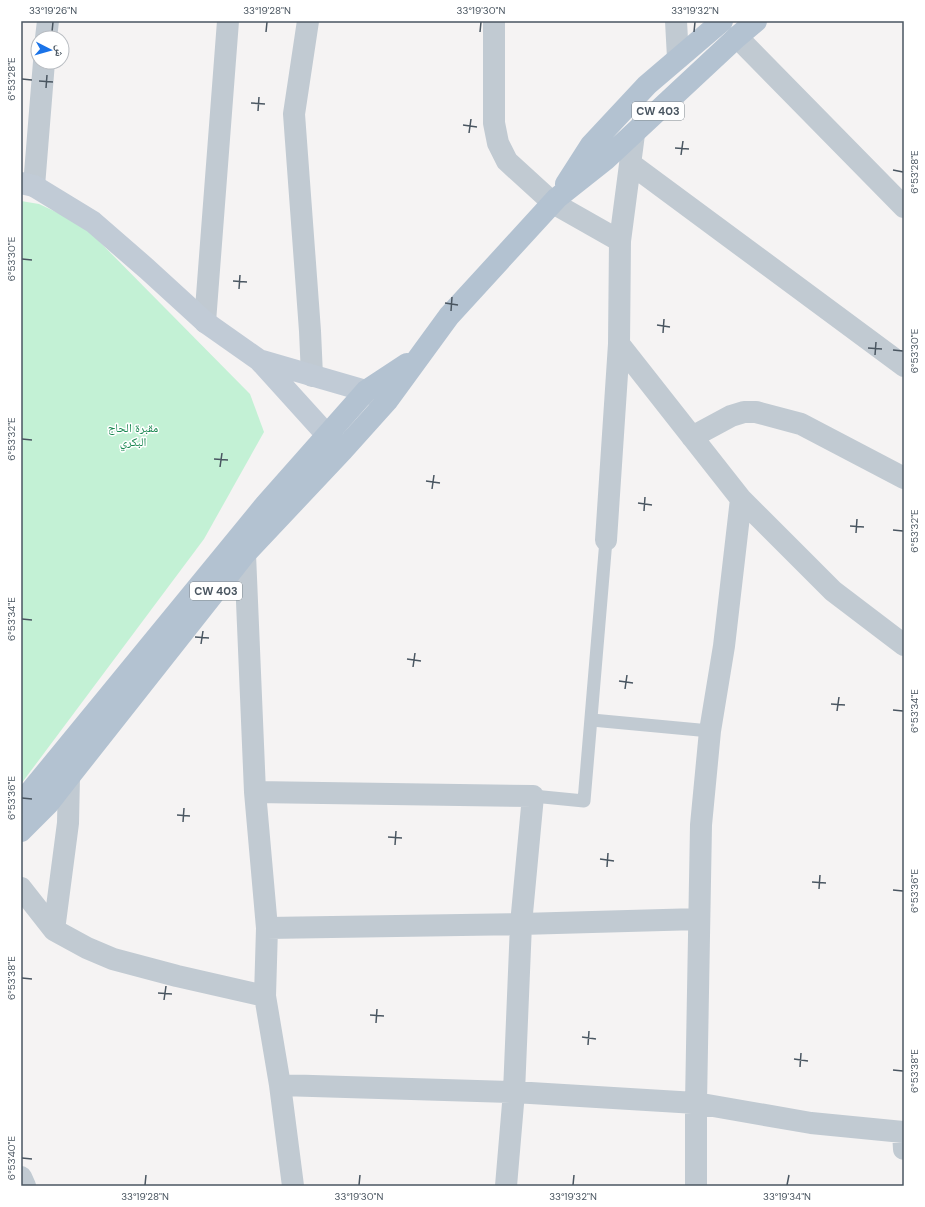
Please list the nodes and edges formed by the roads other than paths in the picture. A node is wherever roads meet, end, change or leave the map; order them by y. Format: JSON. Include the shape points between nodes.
{"nodes":[{"id":1,"x":228,"y":21,"type":"edge"},
{"id":2,"x":308,"y":21,"type":"edge"},
{"id":3,"x":494,"y":21,"type":"edge"},
{"id":4,"x":676,"y":21,"type":"edge"},
{"id":5,"x":722,"y":21,"type":"edge"},
{"id":6,"x":756,"y":21,"type":"edge"},
{"id":7,"x":737,"y":37,"type":"junction"},
{"id":8,"x":678,"y":58,"type":"junction"},
{"id":9,"x":43,"y":70,"type":"edge"},
{"id":10,"x":634,"y":134,"type":"junction"},
{"id":11,"x":631,"y":164,"type":"junction"},
{"id":12,"x":28,"y":184,"type":"edge"},
{"id":13,"x":555,"y":201,"type":"junction"},
{"id":14,"x":904,"y":208,"type":"edge"},
{"id":15,"x":620,"y":240,"type":"junction"},
{"id":16,"x":205,"y":322,"type":"junction"},
{"id":17,"x":619,"y":344,"type":"junction"},
{"id":18,"x":418,"y":357,"type":"junction"},
{"id":19,"x":259,"y":360,"type":"junction"},
{"id":20,"x":904,"y":366,"type":"edge"},
{"id":21,"x":312,"y":376,"type":"junction"},
{"id":22,"x":366,"y":391,"type":"junction"},
{"id":23,"x":386,"y":401,"type":"junction"},
{"id":24,"x":327,"y":435,"type":"junction"},
{"id":25,"x":692,"y":437,"type":"junction"},
{"id":26,"x":343,"y":450,"type":"junction"},
{"id":27,"x":904,"y":478,"type":"edge"},
{"id":28,"x":741,"y":499,"type":"junction"},
{"id":29,"x":606,"y":540,"type":"joint"},
{"id":30,"x":245,"y":554,"type":"junction"},
{"id":31,"x":904,"y":645,"type":"edge"},
{"id":32,"x":592,"y":720,"type":"junction"},
{"id":33,"x":710,"y":731,"type":"junction"},
{"id":34,"x":69,"y":777,"type":"junction"},
{"id":35,"x":255,"y":792,"type":"junction"},
{"id":36,"x":532,"y":796,"type":"junction"},
{"id":37,"x":21,"y":803,"type":"edge"},
{"id":38,"x":21,"y":831,"type":"edge"},
{"id":39,"x":21,"y":888,"type":"edge"},
{"id":40,"x":699,"y":919,"type":"junction"},
{"id":41,"x":521,"y":924,"type":"junction"},
{"id":42,"x":267,"y":928,"type":"junction"},
{"id":43,"x":54,"y":930,"type":"junction"},
{"id":44,"x":265,"y":996,"type":"junction"},
{"id":45,"x":280,"y":1085,"type":"junction"},
{"id":46,"x":514,"y":1092,"type":"junction"},
{"id":47,"x":696,"y":1103,"type":"junction"},
{"id":48,"x":904,"y":1138,"type":"edge"},
{"id":49,"x":21,"y":1176,"type":"edge"},
{"id":50,"x":25,"y":1186,"type":"edge"},
{"id":51,"x":293,"y":1186,"type":"edge"},
{"id":52,"x":506,"y":1186,"type":"edge"},
{"id":53,"x":696,"y":1186,"type":"edge"}],
"edges":[{"from":1,"to":16,"type":"street"},
{"from":2,"to":21,"type":"street","via":[[294,114]]},
{"from":3,"to":13,"type":"street","via":[[494,123],[498,143],[507,161]]},
{"from":4,"to":8,"type":"street"},
{"from":5,"to":8,"type":"main road","number":"CW 403"},
{"from":6,"to":7,"type":"main road","number":"CW 403"},
{"from":7,"to":10,"type":"main road","number":"CW 403"},
{"from":7,"to":14,"type":"street"},
{"from":8,"to":13,"type":"main road","number":"CW 403","via":[[647,85],[591,145]]},
{"from":9,"to":12,"type":"street"},
{"from":10,"to":11,"type":"street"},
{"from":10,"to":13,"type":"main road","number":"CW 403"},
{"from":11,"to":15,"type":"street"},
{"from":11,"to":20,"type":"street"},
{"from":12,"to":16,"type":"street","via":[[93,222]]},
{"from":13,"to":15,"type":"street"},
{"from":13,"to":18,"type":"main road","number":"CW 403","via":[[449,316]]},
{"from":15,"to":17,"type":"street"},
{"from":16,"to":19,"type":"street"},
{"from":17,"to":25,"type":"street"},
{"from":17,"to":29,"type":"street"},
{"from":18,"to":22,"type":"main road","number":"CW 403"},
{"from":18,"to":23,"type":"main road","number":"CW 403"},
{"from":19,"to":21,"type":"street"},
{"from":19,"to":24,"type":"street"},
{"from":21,"to":22,"type":"street"},
{"from":22,"to":23,"type":"street"},
{"from":22,"to":24,"type":"main road","number":"CW 403"},
{"from":23,"to":26,"type":"main road","number":"CW 403"},
{"from":24,"to":26,"type":"street"},
{"from":24,"to":37,"type":"main road","number":"CW 403","via":[[266,504]]},
{"from":25,"to":27,"type":"street","via":[[731,416],[756,412],[801,424]]},
{"from":25,"to":28,"type":"street"},
{"from":26,"to":30,"type":"main road","number":"CW 403"},
{"from":28,"to":31,"type":"street","via":[[832,591]]},
{"from":28,"to":33,"type":"street","via":[[724,646]]},
{"from":29,"to":32,"type":"lane"},
{"from":30,"to":34,"type":"main road","number":"CW 403"},
{"from":30,"to":35,"type":"street"},
{"from":32,"to":33,"type":"lane"},
{"from":32,"to":36,"type":"lane","via":[[584,801]]},
{"from":33,"to":40,"type":"street","via":[[702,825]]},
{"from":34,"to":38,"type":"main road","number":"CW 403","via":[[48,804]]},
{"from":34,"to":43,"type":"street","via":[[68,823]]},
{"from":35,"to":36,"type":"street"},
{"from":35,"to":42,"type":"street"},
{"from":36,"to":41,"type":"street"},
{"from":39,"to":43,"type":"street"},
{"from":40,"to":41,"type":"street"},
{"from":40,"to":47,"type":"street"},
{"from":41,"to":42,"type":"street"},
{"from":41,"to":46,"type":"street"},
{"from":42,"to":44,"type":"street"},
{"from":43,"to":44,"type":"street","via":[[114,959]]},
{"from":44,"to":45,"type":"street"},
{"from":45,"to":46,"type":"street"},
{"from":45,"to":51,"type":"street"},
{"from":46,"to":47,"type":"street"},
{"from":46,"to":52,"type":"street"},
{"from":47,"to":48,"type":"street"},
{"from":47,"to":53,"type":"street"},
{"from":49,"to":50,"type":"street"}]}
